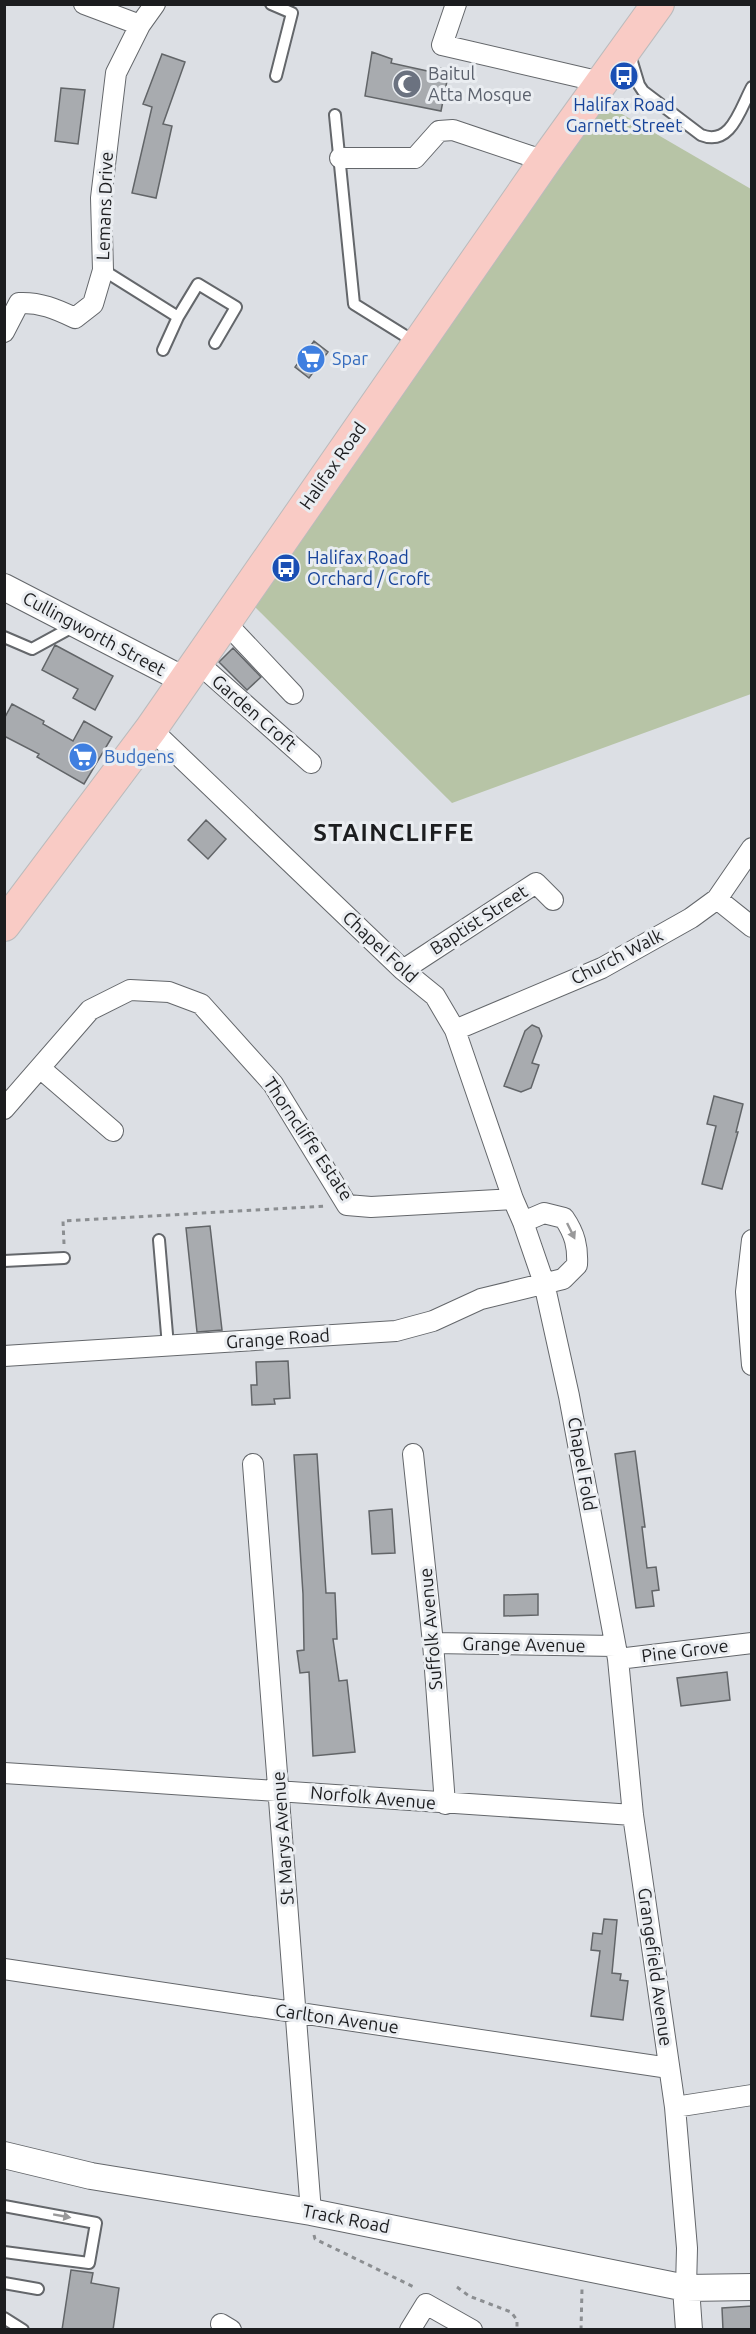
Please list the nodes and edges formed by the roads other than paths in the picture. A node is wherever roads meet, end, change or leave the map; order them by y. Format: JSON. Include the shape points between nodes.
{"nodes":[{"id":1,"x":84,"y":4,"type":"edge"},
{"id":2,"x":155,"y":4,"type":"edge"},
{"id":3,"x":271,"y":4,"type":"edge"},
{"id":4,"x":456,"y":4,"type":"edge"},
{"id":5,"x":658,"y":4,"type":"edge"},
{"id":6,"x":140,"y":25,"type":"junction"},
{"id":7,"x":627,"y":46,"type":"junction"},
{"id":8,"x":276,"y":76,"type":"dead end"},
{"id":9,"x":601,"y":82,"type":"junction"},
{"id":10,"x":752,"y":87,"type":"edge"},
{"id":11,"x":335,"y":115,"type":"dead end"},
{"id":12,"x":339,"y":158,"type":"junction"},
{"id":13,"x":545,"y":161,"type":"junction"},
{"id":14,"x":103,"y":270,"type":"junction"},
{"id":15,"x":178,"y":317,"type":"junction"},
{"id":16,"x":4,"y":332,"type":"edge"},
{"id":17,"x":215,"y":343,"type":"dead end"},
{"id":18,"x":418,"y":343,"type":"junction"},
{"id":19,"x":163,"y":351,"type":"dead end"},
{"id":20,"x":4,"y":587,"type":"edge"},
{"id":21,"x":226,"y":623,"type":"junction"},
{"id":22,"x":76,"y":625,"type":"junction"},
{"id":23,"x":4,"y":637,"type":"edge"},
{"id":24,"x":190,"y":671,"type":"junction"},
{"id":25,"x":293,"y":694,"type":"dead end"},
{"id":26,"x":151,"y":729,"type":"junction"},
{"id":27,"x":311,"y":763,"type":"dead end"},
{"id":28,"x":752,"y":848,"type":"edge"},
{"id":29,"x":717,"y":898,"type":"junction"},
{"id":30,"x":553,"y":900,"type":"dead end"},
{"id":31,"x":4,"y":925,"type":"edge"},
{"id":32,"x":752,"y":927,"type":"edge"},
{"id":33,"x":403,"y":970,"type":"junction"},
{"id":34,"x":455,"y":1030,"type":"junction"},
{"id":35,"x":40,"y":1068,"type":"junction"},
{"id":36,"x":4,"y":1109,"type":"edge"},
{"id":37,"x":113,"y":1131,"type":"dead end"},
{"id":38,"x":513,"y":1199,"type":"junction"},
{"id":39,"x":523,"y":1222,"type":"junction"},
{"id":40,"x":159,"y":1240,"type":"dead end"},
{"id":41,"x":752,"y":1240,"type":"edge"},
{"id":42,"x":64,"y":1258,"type":"road end"},
{"id":43,"x":4,"y":1261,"type":"edge"},
{"id":44,"x":544,"y":1283,"type":"junction"},
{"id":45,"x":168,"y":1346,"type":"junction"},
{"id":46,"x":4,"y":1356,"type":"edge"},
{"id":47,"x":752,"y":1365,"type":"edge"},
{"id":48,"x":414,"y":1454,"type":"dead end"},
{"id":49,"x":253,"y":1464,"type":"dead end"},
{"id":50,"x":433,"y":1643,"type":"junction"},
{"id":51,"x":752,"y":1643,"type":"edge"},
{"id":52,"x":617,"y":1652,"type":"junction"},
{"id":53,"x":4,"y":1773,"type":"edge"},
{"id":54,"x":280,"y":1790,"type":"junction"},
{"id":55,"x":445,"y":1804,"type":"junction"},
{"id":56,"x":633,"y":1815,"type":"junction"},
{"id":57,"x":4,"y":1969,"type":"edge"},
{"id":58,"x":297,"y":2013,"type":"junction"},
{"id":59,"x":669,"y":2068,"type":"junction"},
{"id":60,"x":752,"y":2095,"type":"edge"},
{"id":61,"x":675,"y":2107,"type":"junction"},
{"id":62,"x":4,"y":2155,"type":"edge"},
{"id":63,"x":4,"y":2206,"type":"edge"},
{"id":64,"x":311,"y":2212,"type":"junction"},
{"id":65,"x":4,"y":2252,"type":"edge"},
{"id":66,"x":4,"y":2283,"type":"edge"},
{"id":67,"x":752,"y":2287,"type":"edge"},
{"id":68,"x":686,"y":2288,"type":"junction"},
{"id":69,"x":38,"y":2289,"type":"dead end"},
{"id":70,"x":4,"y":2318,"type":"edge"},
{"id":71,"x":23,"y":2330,"type":"edge"},
{"id":72,"x":410,"y":2330,"type":"edge"},
{"id":73,"x":472,"y":2330,"type":"edge"},
{"id":74,"x":689,"y":2330,"type":"edge"}],
"edges":[{"from":1,"to":6,"type":"street"},
{"from":2,"to":6,"type":"street","name":"Lemans Drive"},
{"from":3,"to":8,"type":"lane","via":[[292,13]]},
{"from":4,"to":9,"type":"street","via":[[442,45]]},
{"from":5,"to":7,"type":"main road","name":"Halifax Road"},
{"from":6,"to":14,"type":"street","name":"Lemans Drive","via":[[116,73],[101,198]]},
{"from":7,"to":9,"type":"main road","name":"Halifax Road"},
{"from":7,"to":10,"type":"lane","via":[[643,91],[701,135],[724,136]]},
{"from":9,"to":13,"type":"main road","name":"Halifax Road"},
{"from":11,"to":12,"type":"lane"},
{"from":12,"to":13,"type":"street","via":[[415,158],[439,131],[453,130]]},
{"from":12,"to":18,"type":"lane","via":[[354,304]]},
{"from":13,"to":18,"type":"main road","name":"Halifax Road"},
{"from":14,"to":15,"type":"lane"},
{"from":14,"to":16,"type":"street","name":"Lemans Drive","via":[[93,304],[75,318],[35,303],[19,303]]},
{"from":15,"to":17,"type":"lane","via":[[198,284],[236,307]]},
{"from":15,"to":19,"type":"lane"},
{"from":18,"to":21,"type":"main road","name":"Halifax Road"},
{"from":20,"to":22,"type":"street","name":"Cullingworth Street"},
{"from":21,"to":24,"type":"main road","name":"Halifax Road"},
{"from":21,"to":25,"type":"street"},
{"from":22,"to":23,"type":"lane","via":[[32,649]]},
{"from":22,"to":24,"type":"street","name":"Cullingworth Street"},
{"from":24,"to":26,"type":"main road","name":"Halifax Road"},
{"from":24,"to":27,"type":"street","name":"Garden Croft"},
{"from":26,"to":31,"type":"main road","name":"Halifax Road"},
{"from":26,"to":33,"type":"street","name":"Chapel Fold"},
{"from":28,"to":29,"type":"street","name":"Church Walk"},
{"from":29,"to":32,"type":"street"},
{"from":29,"to":34,"type":"street","name":"Church Walk","via":[[691,918],[602,968]]},
{"from":30,"to":33,"type":"street","name":"Baptist Street","via":[[536,883]]},
{"from":33,"to":34,"type":"street","name":"Chapel Fold","via":[[435,996]]},
{"from":34,"to":38,"type":"street","name":"Chapel Fold"},
{"from":35,"to":36,"type":"street","name":"Thorncliffe Estate"},
{"from":35,"to":37,"type":"street"},
{"from":35,"to":38,"type":"street","name":"Thorncliffe Estate","via":[[90,1010],[130,990],[169,992],[201,1004],[273,1084],[348,1204],[371,1207]]},
{"from":38,"to":39,"type":"street","name":"Chapel Fold"},
{"from":39,"to":44,"type":"street","name":"Chapel Fold"},
{"from":39,"to":44,"type":"street","one_way":true,"via":[[544,1213],[564,1218],[572,1230],[578,1249],[577,1265],[563,1279]]},
{"from":40,"to":45,"type":"lane"},
{"from":41,"to":47,"type":"street","via":[[746,1292]]},
{"from":42,"to":43,"type":"lane"},
{"from":44,"to":45,"type":"street","name":"Grange Road","via":[[481,1299],[433,1321],[396,1331]]},
{"from":44,"to":52,"type":"street","name":"Chapel Fold"},
{"from":45,"to":46,"type":"street","name":"Grange Road"},
{"from":48,"to":50,"type":"street","name":"Suffolk Avenue"},
{"from":49,"to":54,"type":"street","name":"St Marys Avenue"},
{"from":50,"to":52,"type":"street","name":"Grange Avenue"},
{"from":50,"to":55,"type":"street","name":"Suffolk Avenue"},
{"from":51,"to":52,"type":"street","name":"Pine Grove"},
{"from":52,"to":56,"type":"street","name":"Grangefield Avenue"},
{"from":53,"to":54,"type":"street","name":"Norfolk Avenue"},
{"from":54,"to":55,"type":"street","name":"Norfolk Avenue"},
{"from":54,"to":58,"type":"street","name":"St Marys Avenue"},
{"from":55,"to":56,"type":"street","name":"Norfolk Avenue"},
{"from":56,"to":59,"type":"street","name":"Grangefield Avenue"},
{"from":57,"to":58,"type":"street","name":"Carlton Avenue"},
{"from":58,"to":59,"type":"street","name":"Carlton Avenue"},
{"from":58,"to":64,"type":"street","name":"St Marys Avenue"},
{"from":59,"to":61,"type":"street","name":"Grangefield Avenue"},
{"from":60,"to":61,"type":"street"},
{"from":61,"to":68,"type":"street","name":"Grangefield Avenue","via":[[687,2248]]},
{"from":62,"to":64,"type":"street","name":"Track Road","via":[[91,2176]]},
{"from":63,"to":65,"type":"lane","one_way":true,"via":[[96,2223],[89,2263]]},
{"from":64,"to":68,"type":"street","name":"Track Road"},
{"from":66,"to":69,"type":"lane"},
{"from":67,"to":68,"type":"street","name":"Track Road"},
{"from":68,"to":74,"type":"street"},
{"from":70,"to":71,"type":"lane"},
{"from":72,"to":73,"type":"street","via":[[426,2304]]}]}
